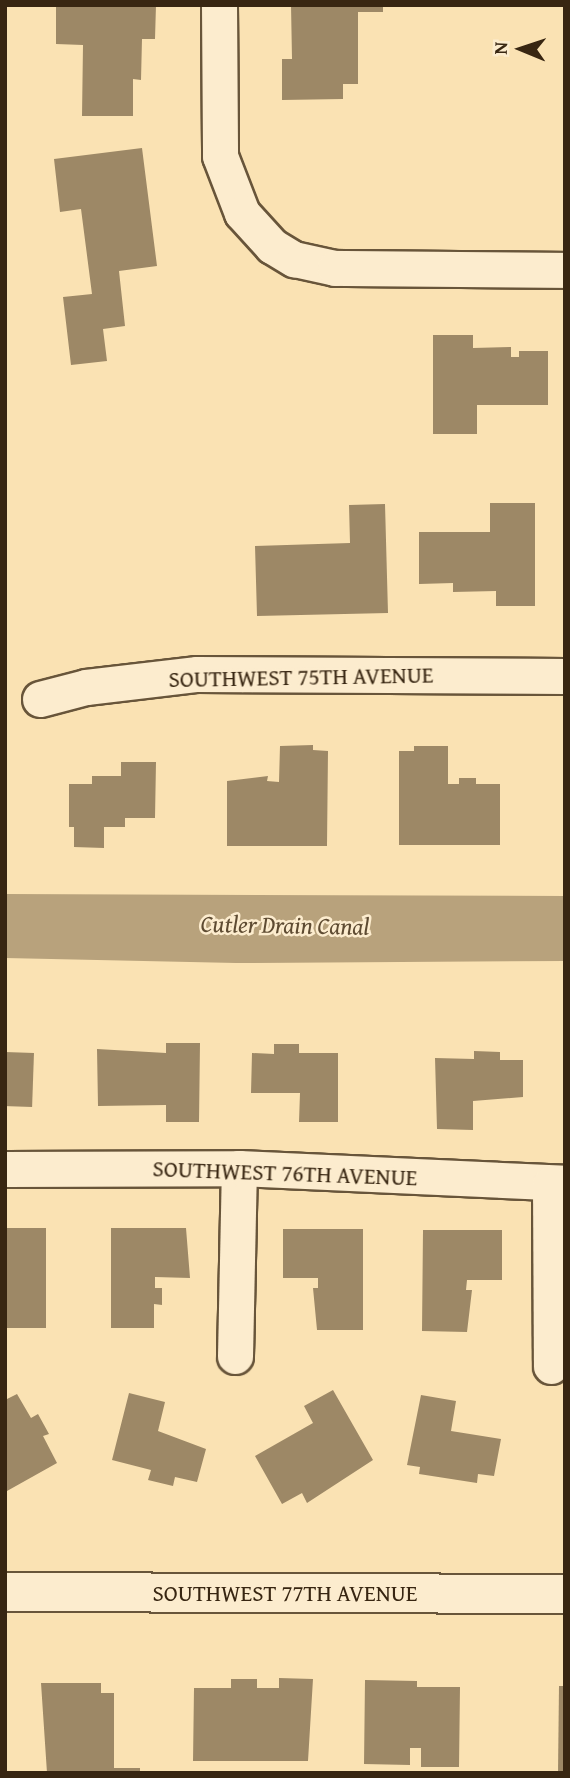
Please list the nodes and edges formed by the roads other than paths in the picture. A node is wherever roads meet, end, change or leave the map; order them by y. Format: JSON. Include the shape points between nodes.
{"nodes":[{"id":1,"x":219,"y":5,"type":"edge"},
{"id":2,"x":565,"y":270,"type":"edge"},
{"id":3,"x":565,"y":676,"type":"edge"},
{"id":4,"x":40,"y":699,"type":"dead end"},
{"id":5,"x":239,"y":1168,"type":"junction"},
{"id":6,"x":5,"y":1169,"type":"edge"},
{"id":7,"x":558,"y":1183,"type":"edge"},
{"id":8,"x":235,"y":1356,"type":"dead end"},
{"id":9,"x":551,"y":1366,"type":"dead end"},
{"id":10,"x":5,"y":1592,"type":"edge"},
{"id":11,"x":565,"y":1594,"type":"edge"}],
"edges":[{"from":1,"to":2,"type":"street","via":[[220,156],[242,213],[272,247],[293,259],[335,268]]},
{"from":3,"to":4,"type":"street","name":"SOUTHWEST 75TH AVENUE","via":[[197,674],[86,687]]},
{"from":5,"to":6,"type":"street","name":"SOUTHWEST 76TH AVENUE"},
{"from":5,"to":7,"type":"street","name":"SOUTHWEST 76TH AVENUE"},
{"from":5,"to":8,"type":"street"},
{"from":7,"to":9,"type":"street"},
{"from":10,"to":11,"type":"street","name":"SOUTHWEST 77TH AVENUE"}]}
